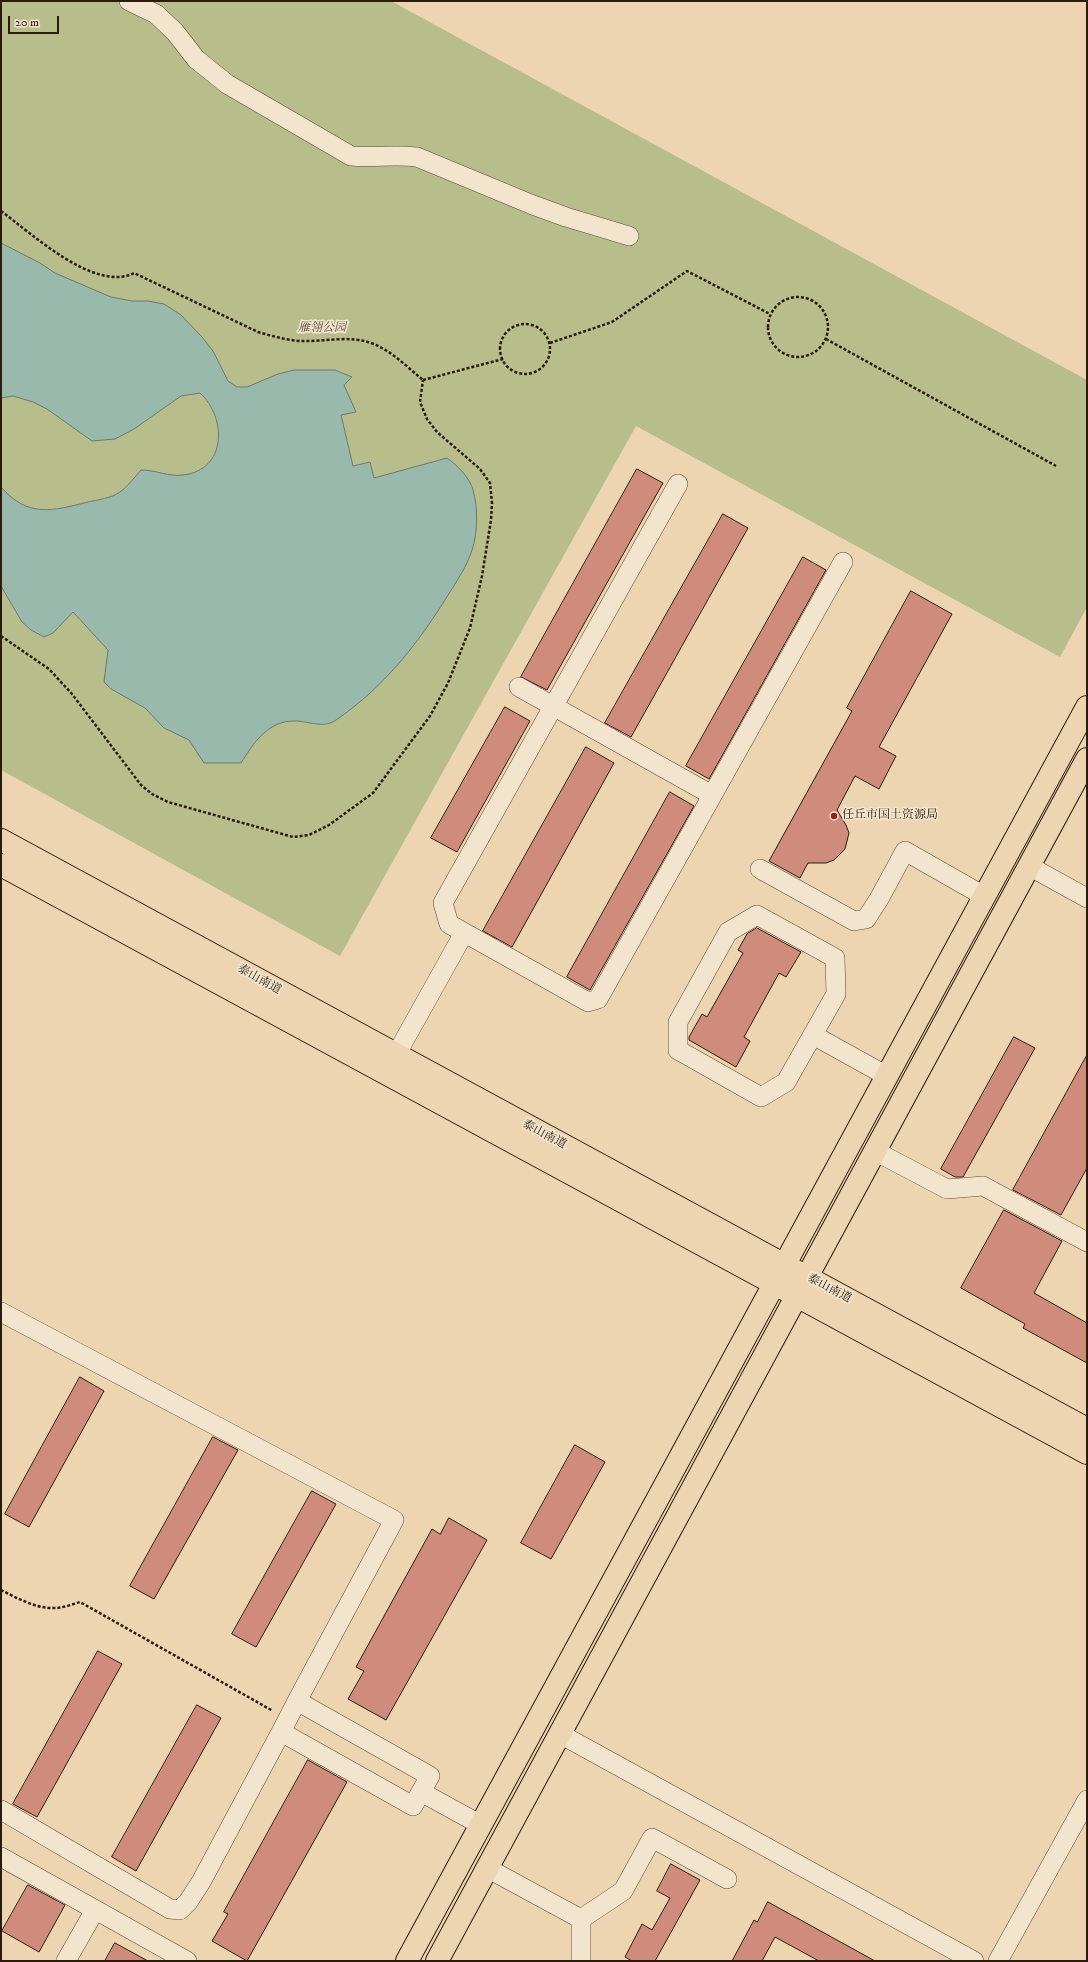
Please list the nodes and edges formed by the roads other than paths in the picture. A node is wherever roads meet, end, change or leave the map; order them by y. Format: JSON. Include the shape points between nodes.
{"nodes":[{"id":1,"x":129,"y":1,"type":"edge"},
{"id":2,"x":629,"y":236,"type":"dead end"},
{"id":3,"x":678,"y":484,"type":"dead end"},
{"id":4,"x":842,"y":562,"type":"dead end"},
{"id":5,"x":519,"y":687,"type":"dead end"},
{"id":6,"x":554,"y":706,"type":"junction"},
{"id":7,"x":1087,"y":707,"type":"edge"},
{"id":8,"x":1087,"y":759,"type":"edge"},
{"id":9,"x":712,"y":795,"type":"junction"},
{"id":10,"x":1,"y":840,"type":"edge"},
{"id":11,"x":1,"y":865,"type":"edge"},
{"id":12,"x":1029,"y":866,"type":"junction"},
{"id":13,"x":760,"y":869,"type":"dead end"},
{"id":14,"x":984,"y":896,"type":"junction"},
{"id":15,"x":1087,"y":898,"type":"edge"},
{"id":16,"x":464,"y":933,"type":"junction"},
{"id":17,"x":813,"y":1035,"type":"junction"},
{"id":18,"x":396,"y":1055,"type":"junction"},
{"id":19,"x":887,"y":1076,"type":"junction"},
{"id":20,"x":875,"y":1151,"type":"junction"},
{"id":21,"x":1087,"y":1242,"type":"edge"},
{"id":22,"x":784,"y":1265,"type":"junction"},
{"id":23,"x":807,"y":1277,"type":"junction"},
{"id":24,"x":774,"y":1284,"type":"junction"},
{"id":25,"x":797,"y":1296,"type":"junction"},
{"id":26,"x":1,"y":1312,"type":"edge"},
{"id":27,"x":1087,"y":1428,"type":"edge"},
{"id":28,"x":1087,"y":1453,"type":"edge"},
{"id":29,"x":297,"y":1701,"type":"junction"},
{"id":30,"x":284,"y":1725,"type":"junction"},
{"id":31,"x":560,"y":1734,"type":"junction"},
{"id":32,"x":421,"y":1792,"type":"junction"},
{"id":33,"x":1087,"y":1800,"type":"edge"},
{"id":34,"x":1,"y":1810,"type":"edge"},
{"id":35,"x":481,"y":1825,"type":"junction"},
{"id":36,"x":1,"y":1857,"type":"edge"},
{"id":37,"x":487,"y":1868,"type":"junction"},
{"id":38,"x":727,"y":1879,"type":"dead end"},
{"id":39,"x":95,"y":1910,"type":"junction"},
{"id":40,"x":581,"y":1919,"type":"junction"},
{"id":41,"x":66,"y":1961,"type":"edge"},
{"id":42,"x":187,"y":1961,"type":"edge"},
{"id":43,"x":408,"y":1961,"type":"edge"},
{"id":44,"x":437,"y":1961,"type":"edge"},
{"id":45,"x":581,"y":1961,"type":"edge"},
{"id":46,"x":974,"y":1961,"type":"edge"},
{"id":47,"x":998,"y":1961,"type":"edge"}],
"edges":[{"from":1,"to":2,"type":"lane","via":[[156,14],[175,32],[196,59],[227,84],[351,156],[417,157],[533,205]]},
{"from":3,"to":6,"type":"lane"},
{"from":4,"to":9,"type":"lane"},
{"from":5,"to":6,"type":"lane"},
{"from":6,"to":9,"type":"lane"},
{"from":6,"to":16,"type":"lane","via":[[443,903],[449,924]]},
{"from":7,"to":14,"type":"main road"},
{"from":8,"to":12,"type":"main road"},
{"from":9,"to":16,"type":"lane","via":[[598,999],[588,1002]]},
{"from":10,"to":18,"type":"main road","name":"泰山南道"},
{"from":11,"to":24,"type":"main road","name":"泰山南道"},
{"from":12,"to":15,"type":"lane"},
{"from":12,"to":20,"type":"main road"},
{"from":13,"to":14,"type":"lane","via":[[854,921],[866,919],[906,851]]},
{"from":14,"to":19,"type":"main road"},
{"from":16,"to":18,"type":"lane"},
{"from":17,"to":17,"type":"lane","via":[[786,1082],[761,1097],[678,1050],[678,1022],[728,932],[757,915],[835,958],[836,994]]},
{"from":17,"to":19,"type":"lane"},
{"from":18,"to":22,"type":"main road","name":"泰山南道"},
{"from":19,"to":22,"type":"main road"},
{"from":20,"to":21,"type":"lane","via":[[947,1189],[983,1186]]},
{"from":20,"to":23,"type":"main road"},
{"from":22,"to":23,"type":"main road","name":"泰山南道"},
{"from":22,"to":24,"type":"main road"},
{"from":23,"to":25,"type":"main road"},
{"from":23,"to":27,"type":"main road","name":"泰山南道"},
{"from":24,"to":25,"type":"main road","name":"泰山南道"},
{"from":24,"to":35,"type":"main road"},
{"from":25,"to":28,"type":"main road","name":"泰山南道"},
{"from":25,"to":31,"type":"main road"},
{"from":26,"to":29,"type":"lane","via":[[394,1520]]},
{"from":29,"to":30,"type":"lane"},
{"from":29,"to":32,"type":"lane","via":[[430,1776]]},
{"from":30,"to":32,"type":"lane","via":[[413,1806]]},
{"from":30,"to":34,"type":"lane","via":[[201,1882],[180,1910],[170,1909]]},
{"from":31,"to":37,"type":"main road"},
{"from":31,"to":46,"type":"lane"},
{"from":32,"to":35,"type":"lane"},
{"from":33,"to":47,"type":"lane"},
{"from":35,"to":43,"type":"main road"},
{"from":36,"to":39,"type":"lane"},
{"from":37,"to":40,"type":"lane"},
{"from":37,"to":44,"type":"main road"},
{"from":38,"to":40,"type":"lane","via":[[652,1838],[623,1891]]},
{"from":39,"to":41,"type":"lane"},
{"from":39,"to":42,"type":"lane"},
{"from":40,"to":45,"type":"lane"}]}
